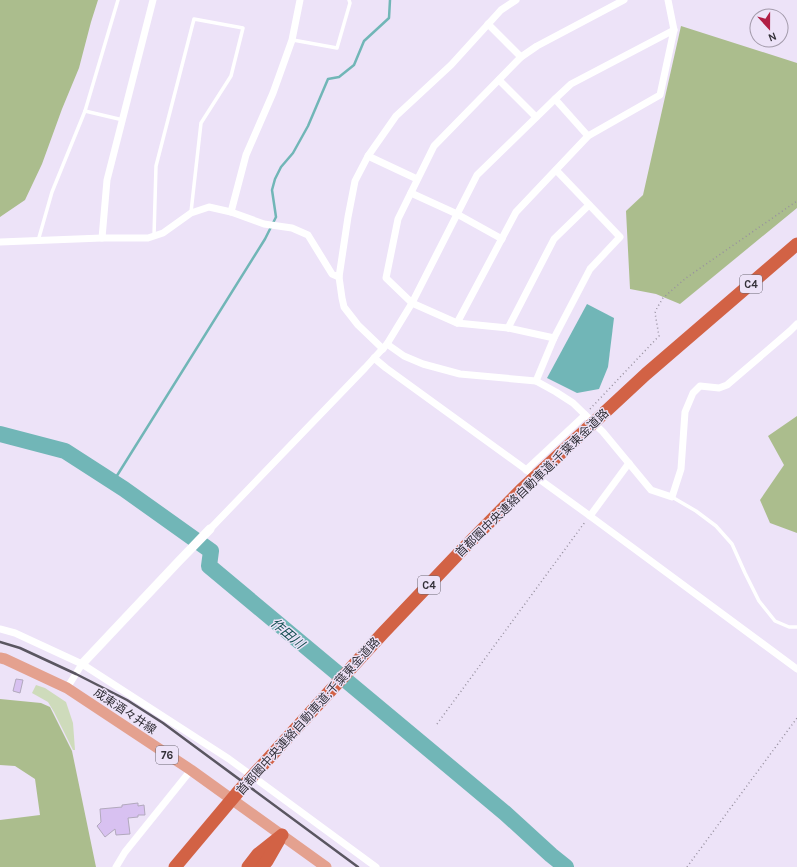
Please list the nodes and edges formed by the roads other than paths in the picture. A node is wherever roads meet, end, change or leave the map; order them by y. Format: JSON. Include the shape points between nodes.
{"nodes":[{"id":1,"x":118,"y":0,"type":"edge"},
{"id":2,"x":153,"y":0,"type":"edge"},
{"id":3,"x":300,"y":0,"type":"edge"},
{"id":4,"x":349,"y":0,"type":"edge"},
{"id":5,"x":516,"y":0,"type":"edge"},
{"id":6,"x":624,"y":0,"type":"edge"},
{"id":7,"x":668,"y":0,"type":"edge"},
{"id":8,"x":488,"y":24,"type":"junction"},
{"id":9,"x":674,"y":30,"type":"junction"},
{"id":10,"x":292,"y":40,"type":"junction"},
{"id":11,"x":521,"y":58,"type":"junction"},
{"id":12,"x":499,"y":80,"type":"junction"},
{"id":13,"x":555,"y":99,"type":"junction"},
{"id":14,"x":85,"y":111,"type":"junction"},
{"id":15,"x":536,"y":117,"type":"junction"},
{"id":16,"x":123,"y":120,"type":"junction"},
{"id":17,"x":588,"y":136,"type":"junction"},
{"id":18,"x":368,"y":156,"type":"junction"},
{"id":19,"x":556,"y":170,"type":"junction"},
{"id":20,"x":418,"y":179,"type":"junction"},
{"id":21,"x":411,"y":193,"type":"junction"},
{"id":22,"x":589,"y":205,"type":"junction"},
{"id":23,"x":231,"y":212,"type":"junction"},
{"id":24,"x":191,"y":213,"type":"junction"},
{"id":25,"x":457,"y":214,"type":"junction"},
{"id":26,"x":154,"y":236,"type":"junction"},
{"id":27,"x":102,"y":238,"type":"junction"},
{"id":28,"x":502,"y":239,"type":"junction"},
{"id":29,"x":38,"y":240,"type":"junction"},
{"id":30,"x":0,"y":242,"type":"edge"},
{"id":31,"x":797,"y":244,"type":"edge"},
{"id":32,"x":339,"y":277,"type":"junction"},
{"id":33,"x":412,"y":303,"type":"junction"},
{"id":34,"x":457,"y":323,"type":"junction"},
{"id":35,"x":797,"y":324,"type":"edge"},
{"id":36,"x":508,"y":328,"type":"junction"},
{"id":37,"x":554,"y":338,"type":"junction"},
{"id":38,"x":385,"y":346,"type":"junction"},
{"id":39,"x":374,"y":358,"type":"junction"},
{"id":40,"x":536,"y":381,"type":"junction"},
{"id":41,"x":585,"y":415,"type":"junction"},
{"id":42,"x":629,"y":463,"type":"junction"},
{"id":43,"x":526,"y":470,"type":"junction"},
{"id":44,"x":672,"y":497,"type":"junction"},
{"id":45,"x":590,"y":516,"type":"junction"},
{"id":46,"x":210,"y":529,"type":"joint"},
{"id":47,"x":797,"y":627,"type":"edge"},
{"id":48,"x":0,"y":629,"type":"edge"},
{"id":49,"x":0,"y":658,"type":"edge"},
{"id":50,"x":82,"y":664,"type":"junction"},
{"id":51,"x":797,"y":669,"type":"edge"},
{"id":52,"x":67,"y":688,"type":"junction"},
{"id":53,"x":191,"y":770,"type":"junction"},
{"id":54,"x":282,"y":836,"type":"junction"},
{"id":55,"x":116,"y":867,"type":"edge"},
{"id":56,"x":175,"y":867,"type":"edge"},
{"id":57,"x":248,"y":867,"type":"edge"},
{"id":58,"x":262,"y":867,"type":"edge"},
{"id":59,"x":326,"y":867,"type":"edge"},
{"id":60,"x":376,"y":867,"type":"edge"}],
"edges":[{"from":1,"to":14,"type":"lane"},
{"from":2,"to":16,"type":"street"},
{"from":3,"to":10,"type":"street"},
{"from":4,"to":10,"type":"lane","via":[[337,48]]},
{"from":5,"to":8,"type":"street","via":[[501,10]]},
{"from":6,"to":11,"type":"street","via":[[537,46]]},
{"from":7,"to":9,"type":"street"},
{"from":8,"to":11,"type":"street"},
{"from":8,"to":18,"type":"street","via":[[451,65],[396,116]]},
{"from":9,"to":13,"type":"street","via":[[571,84]]},
{"from":9,"to":17,"type":"street","via":[[660,95]]},
{"from":10,"to":23,"type":"street","via":[[273,93],[246,155]]},
{"from":11,"to":12,"type":"street"},
{"from":12,"to":15,"type":"street"},
{"from":12,"to":20,"type":"street","via":[[434,146]]},
{"from":13,"to":15,"type":"street"},
{"from":13,"to":17,"type":"street"},
{"from":14,"to":16,"type":"lane"},
{"from":14,"to":29,"type":"lane","via":[[52,192]]},
{"from":15,"to":25,"type":"street","via":[[477,175]]},
{"from":16,"to":27,"type":"street","via":[[107,180]]},
{"from":17,"to":19,"type":"street"},
{"from":18,"to":20,"type":"street"},
{"from":18,"to":32,"type":"street","via":[[355,181]]},
{"from":19,"to":22,"type":"street"},
{"from":19,"to":28,"type":"street","via":[[516,212]]},
{"from":20,"to":21,"type":"street"},
{"from":21,"to":25,"type":"street"},
{"from":21,"to":33,"type":"street","via":[[398,219],[386,278]]},
{"from":22,"to":36,"type":"street","via":[[554,239]]},
{"from":22,"to":37,"type":"street","via":[[620,238],[590,269]]},
{"from":23,"to":24,"type":"street","via":[[209,207]]},
{"from":23,"to":32,"type":"street","via":[[264,224],[292,228],[308,235],[332,274]]},
{"from":24,"to":26,"type":"street","via":[[163,233]]},
{"from":24,"to":26,"type":"lane","via":[[201,123],[231,76],[244,28],[194,19],[156,166]]},
{"from":25,"to":28,"type":"street"},
{"from":25,"to":33,"type":"street"},
{"from":26,"to":27,"type":"street"},
{"from":27,"to":29,"type":"street"},
{"from":28,"to":34,"type":"street"},
{"from":29,"to":30,"type":"street"},
{"from":31,"to":56,"type":"highway","name":"首都圏中央連絡自動車道;千葉東金道路","number":"C4","via":[[646,374],[526,485],[461,550],[244,786]]},
{"from":32,"to":38,"type":"street","via":[[344,307],[358,325]]},
{"from":33,"to":34,"type":"street"},
{"from":33,"to":38,"type":"street"},
{"from":34,"to":36,"type":"street"},
{"from":35,"to":44,"type":"street","via":[[727,385],[719,388],[700,386],[693,393],[685,412],[681,468]]},
{"from":36,"to":37,"type":"street"},
{"from":37,"to":40,"type":"street"},
{"from":38,"to":39,"type":"street"},
{"from":38,"to":40,"type":"street","via":[[423,364],[460,374]]},
{"from":39,"to":43,"type":"street"},
{"from":39,"to":46,"type":"street"},
{"from":40,"to":41,"type":"street","via":[[566,398]]},
{"from":41,"to":42,"type":"street"},
{"from":41,"to":43,"type":"street"},
{"from":42,"to":44,"type":"street","via":[[651,490]]},
{"from":42,"to":45,"type":"street"},
{"from":43,"to":45,"type":"street"},
{"from":44,"to":47,"type":"lane","via":[[716,526],[732,544],[759,601],[775,621],[789,627]]},
{"from":45,"to":51,"type":"street"},
{"from":46,"to":50,"type":"street"},
{"from":48,"to":50,"type":"street","via":[[15,633]]},
{"from":49,"to":52,"type":"main road","name":"成東酒々井線","number":"76"},
{"from":50,"to":52,"type":"street"},
{"from":50,"to":60,"type":"street","via":[[229,759]]},
{"from":52,"to":53,"type":"main road","name":"成東酒々井線","number":"76"},
{"from":53,"to":54,"type":"main road","name":"成東酒々井線","number":"76"},
{"from":53,"to":55,"type":"street","via":[[125,852]]},
{"from":54,"to":57,"type":"highway","via":[[258,854]]},
{"from":54,"to":58,"type":"highway"},
{"from":54,"to":59,"type":"main road","name":"成東酒々井線","number":"76"}]}
